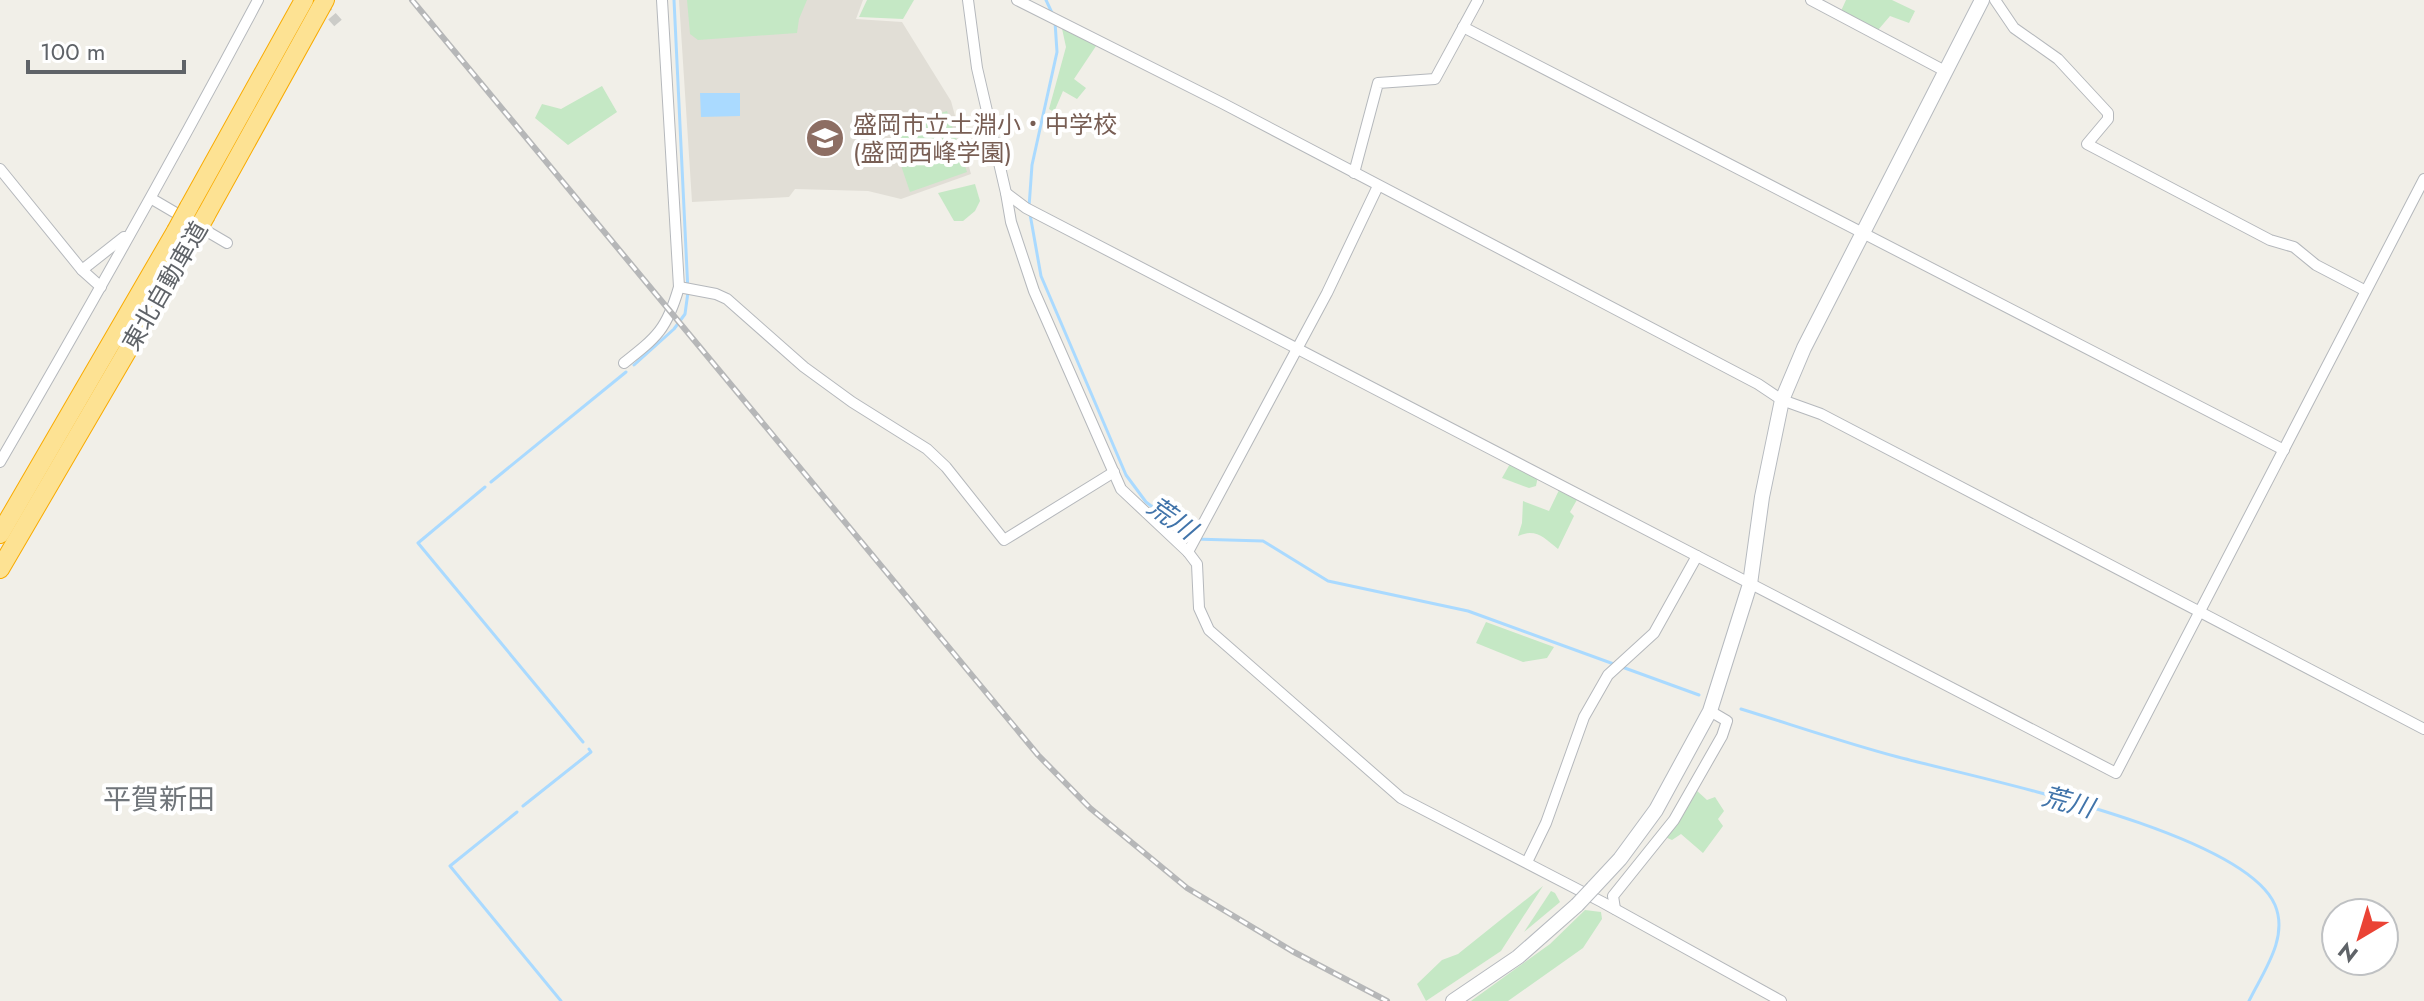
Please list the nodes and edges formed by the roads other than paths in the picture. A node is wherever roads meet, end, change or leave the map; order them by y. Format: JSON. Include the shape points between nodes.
{"nodes":[{"id":1,"x":258,"y":0,"type":"edge"},
{"id":2,"x":304,"y":0,"type":"edge"},
{"id":3,"x":325,"y":0,"type":"edge"},
{"id":4,"x":662,"y":0,"type":"edge"},
{"id":5,"x":968,"y":0,"type":"edge"},
{"id":6,"x":1478,"y":0,"type":"edge"},
{"id":7,"x":1811,"y":0,"type":"edge"},
{"id":8,"x":1982,"y":0,"type":"edge"},
{"id":9,"x":1995,"y":0,"type":"edge"},
{"id":10,"x":1024,"y":1,"type":"edge"},
{"id":11,"x":1463,"y":27,"type":"junction"},
{"id":12,"x":1945,"y":71,"type":"junction"},
{"id":13,"x":0,"y":169,"type":"edge"},
{"id":14,"x":1354,"y":173,"type":"junction"},
{"id":15,"x":2424,"y":179,"type":"edge"},
{"id":16,"x":1378,"y":186,"type":"junction"},
{"id":17,"x":1006,"y":193,"type":"junction"},
{"id":18,"x":152,"y":199,"type":"junction"},
{"id":19,"x":197,"y":211,"type":"junction"},
{"id":20,"x":129,"y":233,"type":"junction"},
{"id":21,"x":1862,"y":233,"type":"junction"},
{"id":22,"x":184,"y":235,"type":"junction"},
{"id":23,"x":227,"y":243,"type":"dead end"},
{"id":24,"x":82,"y":270,"type":"junction"},
{"id":25,"x":101,"y":287,"type":"junction"},
{"id":26,"x":680,"y":287,"type":"junction"},
{"id":27,"x":2364,"y":290,"type":"junction"},
{"id":28,"x":1298,"y":349,"type":"junction"},
{"id":29,"x":624,"y":363,"type":"dead end"},
{"id":30,"x":1782,"y":400,"type":"junction"},
{"id":31,"x":2284,"y":450,"type":"junction"},
{"id":32,"x":0,"y":462,"type":"edge"},
{"id":33,"x":1114,"y":472,"type":"junction"},
{"id":34,"x":0,"y":534,"type":"edge"},
{"id":35,"x":1193,"y":544,"type":"junction"},
{"id":36,"x":1697,"y":556,"type":"junction"},
{"id":37,"x":0,"y":569,"type":"edge"},
{"id":38,"x":1750,"y":584,"type":"junction"},
{"id":39,"x":2200,"y":611,"type":"junction"},
{"id":40,"x":1710,"y":711,"type":"junction"},
{"id":41,"x":2424,"y":729,"type":"edge"},
{"id":42,"x":1527,"y":862,"type":"junction"},
{"id":43,"x":1615,"y":909,"type":"junction"},
{"id":44,"x":1453,"y":1001,"type":"edge"},
{"id":45,"x":1781,"y":1001,"type":"edge"}],
"edges":[{"from":1,"to":18,"type":"street"},
{"from":2,"to":19,"type":"highway","name":"東北自動車道"},
{"from":3,"to":19,"type":"highway","name":"東北自動車道"},
{"from":4,"to":26,"type":"street"},
{"from":5,"to":17,"type":"street","via":[[977,68]]},
{"from":6,"to":11,"type":"street"},
{"from":7,"to":12,"type":"street"},
{"from":8,"to":12,"type":"street"},
{"from":9,"to":27,"type":"street","via":[[2014,28],[2058,59],[2108,113],[2087,144],[2270,240],[2294,247]]},
{"from":10,"to":14,"type":"street"},
{"from":11,"to":14,"type":"street","via":[[1435,79],[1378,83]]},
{"from":11,"to":21,"type":"street"},
{"from":12,"to":21,"type":"street"},
{"from":13,"to":24,"type":"street"},
{"from":14,"to":16,"type":"street"},
{"from":15,"to":27,"type":"street"},
{"from":16,"to":28,"type":"street"},
{"from":16,"to":30,"type":"street"},
{"from":17,"to":28,"type":"street"},
{"from":17,"to":33,"type":"street","via":[[1034,291]]},
{"from":18,"to":20,"type":"street"},
{"from":18,"to":23,"type":"street"},
{"from":19,"to":22,"type":"highway","name":"東北自動車道","bridge":true},
{"from":20,"to":24,"type":"street"},
{"from":20,"to":25,"type":"street"},
{"from":21,"to":30,"type":"street"},
{"from":21,"to":31,"type":"street"},
{"from":22,"to":34,"type":"highway","name":"東北自動車道"},
{"from":22,"to":37,"type":"highway","name":"東北自動車道"},
{"from":24,"to":25,"type":"street"},
{"from":25,"to":32,"type":"street"},
{"from":26,"to":29,"type":"street","via":[[658,336]]},
{"from":26,"to":33,"type":"street","via":[[727,299],[804,367],[927,449],[1004,540]]},
{"from":27,"to":31,"type":"street"},
{"from":28,"to":35,"type":"street"},
{"from":28,"to":36,"type":"street"},
{"from":30,"to":38,"type":"street"},
{"from":30,"to":39,"type":"street","via":[[1821,414]]},
{"from":31,"to":39,"type":"street"},
{"from":33,"to":35,"type":"street","via":[[1121,489]]},
{"from":35,"to":42,"type":"street","via":[[1199,608],[1209,630],[1401,798]]},
{"from":36,"to":38,"type":"street"},
{"from":36,"to":42,"type":"street","via":[[1654,633],[1615,668],[1584,717]]},
{"from":38,"to":39,"type":"street","via":[[2116,773]]},
{"from":38,"to":40,"type":"street"},
{"from":39,"to":41,"type":"street"},
{"from":40,"to":43,"type":"street","via":[[1727,721],[1722,736],[1674,820],[1613,896]]},
{"from":40,"to":44,"type":"street","bridge":true,"via":[[1656,810],[1620,859],[1518,957]]},
{"from":42,"to":43,"type":"street"},
{"from":43,"to":45,"type":"street"}]}
